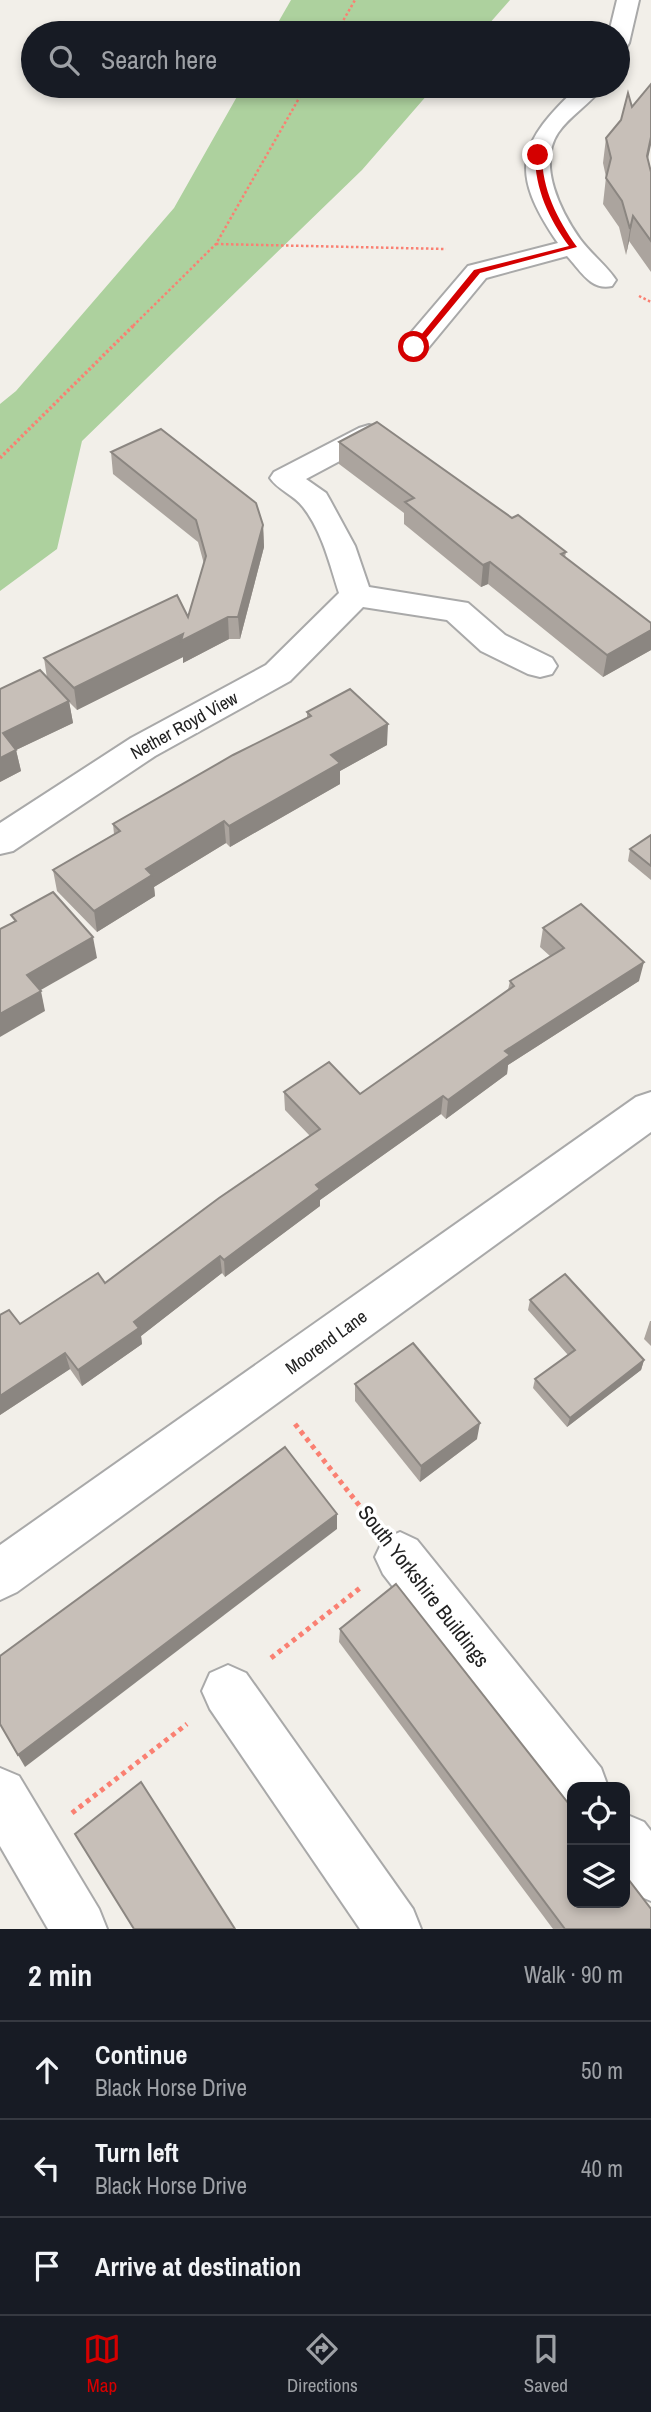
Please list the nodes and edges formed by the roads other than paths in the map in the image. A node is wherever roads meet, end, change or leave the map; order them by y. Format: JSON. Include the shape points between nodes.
{"nodes":[{"id":1,"x":628,"y":0,"type":"edge"},
{"id":2,"x":623,"y":21,"type":"edge"},
{"id":3,"x":580,"y":98,"type":"edge"},
{"id":4,"x":573,"y":247,"type":"junction"},
{"id":5,"x":603,"y":280,"type":"dead end"},
{"id":6,"x":414,"y":347,"type":"dead end"},
{"id":7,"x":369,"y":434,"type":"edge"},
{"id":8,"x":356,"y":595,"type":"junction"},
{"id":9,"x":540,"y":666,"type":"dead end"},
{"id":10,"x":0,"y":841,"type":"edge"},
{"id":11,"x":651,"y":1110,"type":"edge"},
{"id":12,"x":400,"y":1557,"type":"road end"},
{"id":13,"x":0,"y":1575,"type":"edge"},
{"id":14,"x":228,"y":1691,"type":"dead end"},
{"id":15,"x":578,"y":1782,"type":"edge"},
{"id":16,"x":0,"y":1795,"type":"edge"},
{"id":17,"x":628,"y":1845,"type":"edge"},
{"id":18,"x":651,"y":1874,"type":"edge"},
{"id":19,"x":79,"y":1929,"type":"edge"},
{"id":20,"x":393,"y":1929,"type":"edge"}],
"edges":[{"from":1,"to":2,"type":"street"},
{"from":3,"to":4,"type":"street","via":[[544,136],[538,155],[549,205]]},
{"from":4,"to":5,"type":"street"},
{"from":4,"to":6,"type":"street","via":[[485,269],[469,278]]},
{"from":7,"to":8,"type":"street","via":[[285,478],[315,500],[339,546]]},
{"from":8,"to":9,"type":"street","via":[[457,611],[493,643]]},
{"from":8,"to":10,"type":"street","name":"Nether Royd View","via":[[278,673],[143,747]]},
{"from":11,"to":13,"type":"street","name":"Moorend Lane"},
{"from":12,"to":15,"type":"street","name":"South Yorkshire Buildings"},
{"from":14,"to":20,"type":"street"},
{"from":16,"to":19,"type":"street"},
{"from":17,"to":18,"type":"street"}]}
